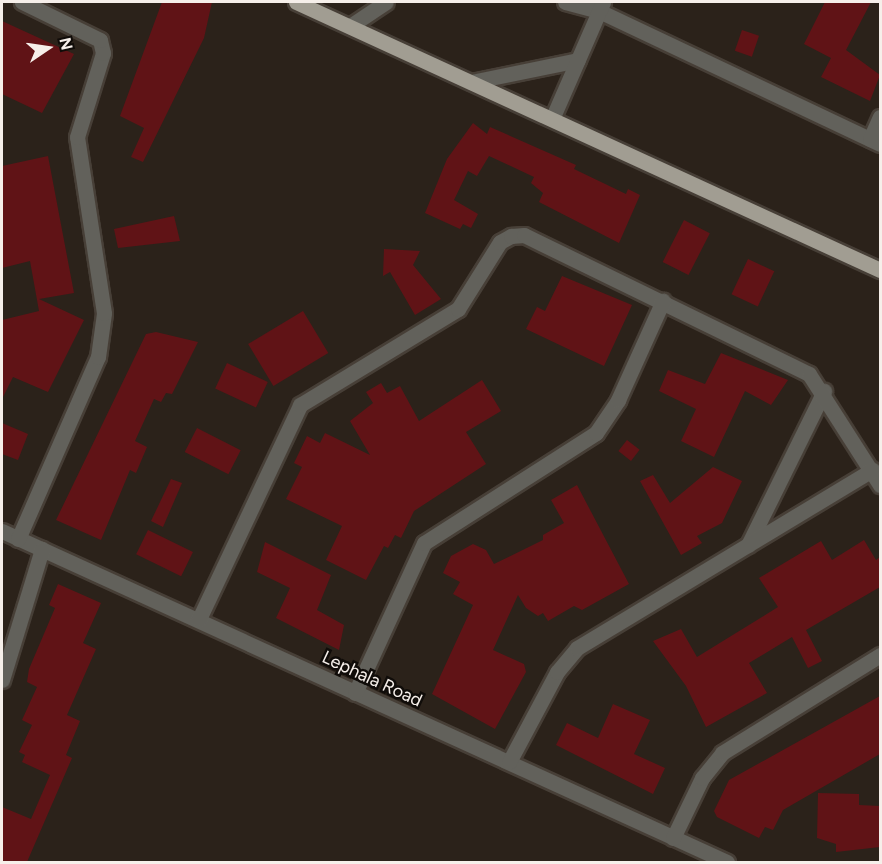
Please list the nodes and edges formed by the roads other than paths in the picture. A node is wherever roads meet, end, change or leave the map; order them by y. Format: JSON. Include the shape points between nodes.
{"nodes":[{"id":1,"x":22,"y":2,"type":"edge"},
{"id":2,"x":296,"y":2,"type":"edge"},
{"id":3,"x":386,"y":2,"type":"edge"},
{"id":4,"x":565,"y":2,"type":"edge"},
{"id":5,"x":601,"y":6,"type":"edge"},
{"id":6,"x":350,"y":26,"type":"junction"},
{"id":7,"x":578,"y":60,"type":"junction"},
{"id":8,"x":471,"y":82,"type":"junction"},
{"id":9,"x":880,"y":117,"type":"edge"},
{"id":10,"x":552,"y":119,"type":"junction"},
{"id":11,"x":875,"y":141,"type":"edge"},
{"id":12,"x":880,"y":270,"type":"edge"},
{"id":13,"x":663,"y":300,"type":"junction"},
{"id":14,"x":825,"y":391,"type":"junction"},
{"id":15,"x":872,"y":470,"type":"junction"},
{"id":16,"x":880,"y":485,"type":"edge"},
{"id":17,"x":2,"y":531,"type":"edge"},
{"id":18,"x":18,"y":539,"type":"junction"},
{"id":19,"x":748,"y":545,"type":"junction"},
{"id":20,"x":42,"y":549,"type":"junction"},
{"id":21,"x":199,"y":619,"type":"junction"},
{"id":22,"x":880,"y":655,"type":"edge"},
{"id":23,"x":2,"y":680,"type":"edge"},
{"id":24,"x":355,"y":693,"type":"junction"},
{"id":25,"x":509,"y":762,"type":"junction"},
{"id":26,"x":673,"y":838,"type":"junction"},
{"id":27,"x":727,"y":862,"type":"edge"}],
"edges":[{"from":1,"to":18,"type":"street","via":[[100,40],[103,53],[77,137],[104,313],[98,357]]},
{"from":2,"to":6,"type":"main road"},
{"from":3,"to":6,"type":"street"},
{"from":4,"to":5,"type":"street"},
{"from":5,"to":7,"type":"street"},
{"from":5,"to":11,"type":"street"},
{"from":6,"to":8,"type":"main road"},
{"from":7,"to":8,"type":"street"},
{"from":7,"to":10,"type":"street"},
{"from":8,"to":10,"type":"main road"},
{"from":9,"to":11,"type":"street"},
{"from":10,"to":12,"type":"main road"},
{"from":13,"to":14,"type":"street","via":[[809,374]]},
{"from":13,"to":21,"type":"street","via":[[524,235],[500,242],[458,309],[300,405]]},
{"from":13,"to":24,"type":"street","via":[[618,400],[596,433],[424,543]]},
{"from":14,"to":15,"type":"street"},
{"from":14,"to":19,"type":"street"},
{"from":15,"to":16,"type":"street"},
{"from":15,"to":19,"type":"street"},
{"from":17,"to":18,"type":"street","name":"Lephala Road"},
{"from":18,"to":20,"type":"street","name":"Lephala Road"},
{"from":19,"to":25,"type":"street","via":[[577,648],[557,672]]},
{"from":20,"to":21,"type":"street","name":"Lephala Road"},
{"from":20,"to":23,"type":"street"},
{"from":21,"to":24,"type":"street","name":"Lephala Road"},
{"from":22,"to":26,"type":"street","via":[[722,753],[702,778]]},
{"from":24,"to":25,"type":"street","name":"Lephala Road"},
{"from":25,"to":26,"type":"street","name":"Lephala Road"},
{"from":26,"to":27,"type":"street","name":"Lephala Road"}]}
